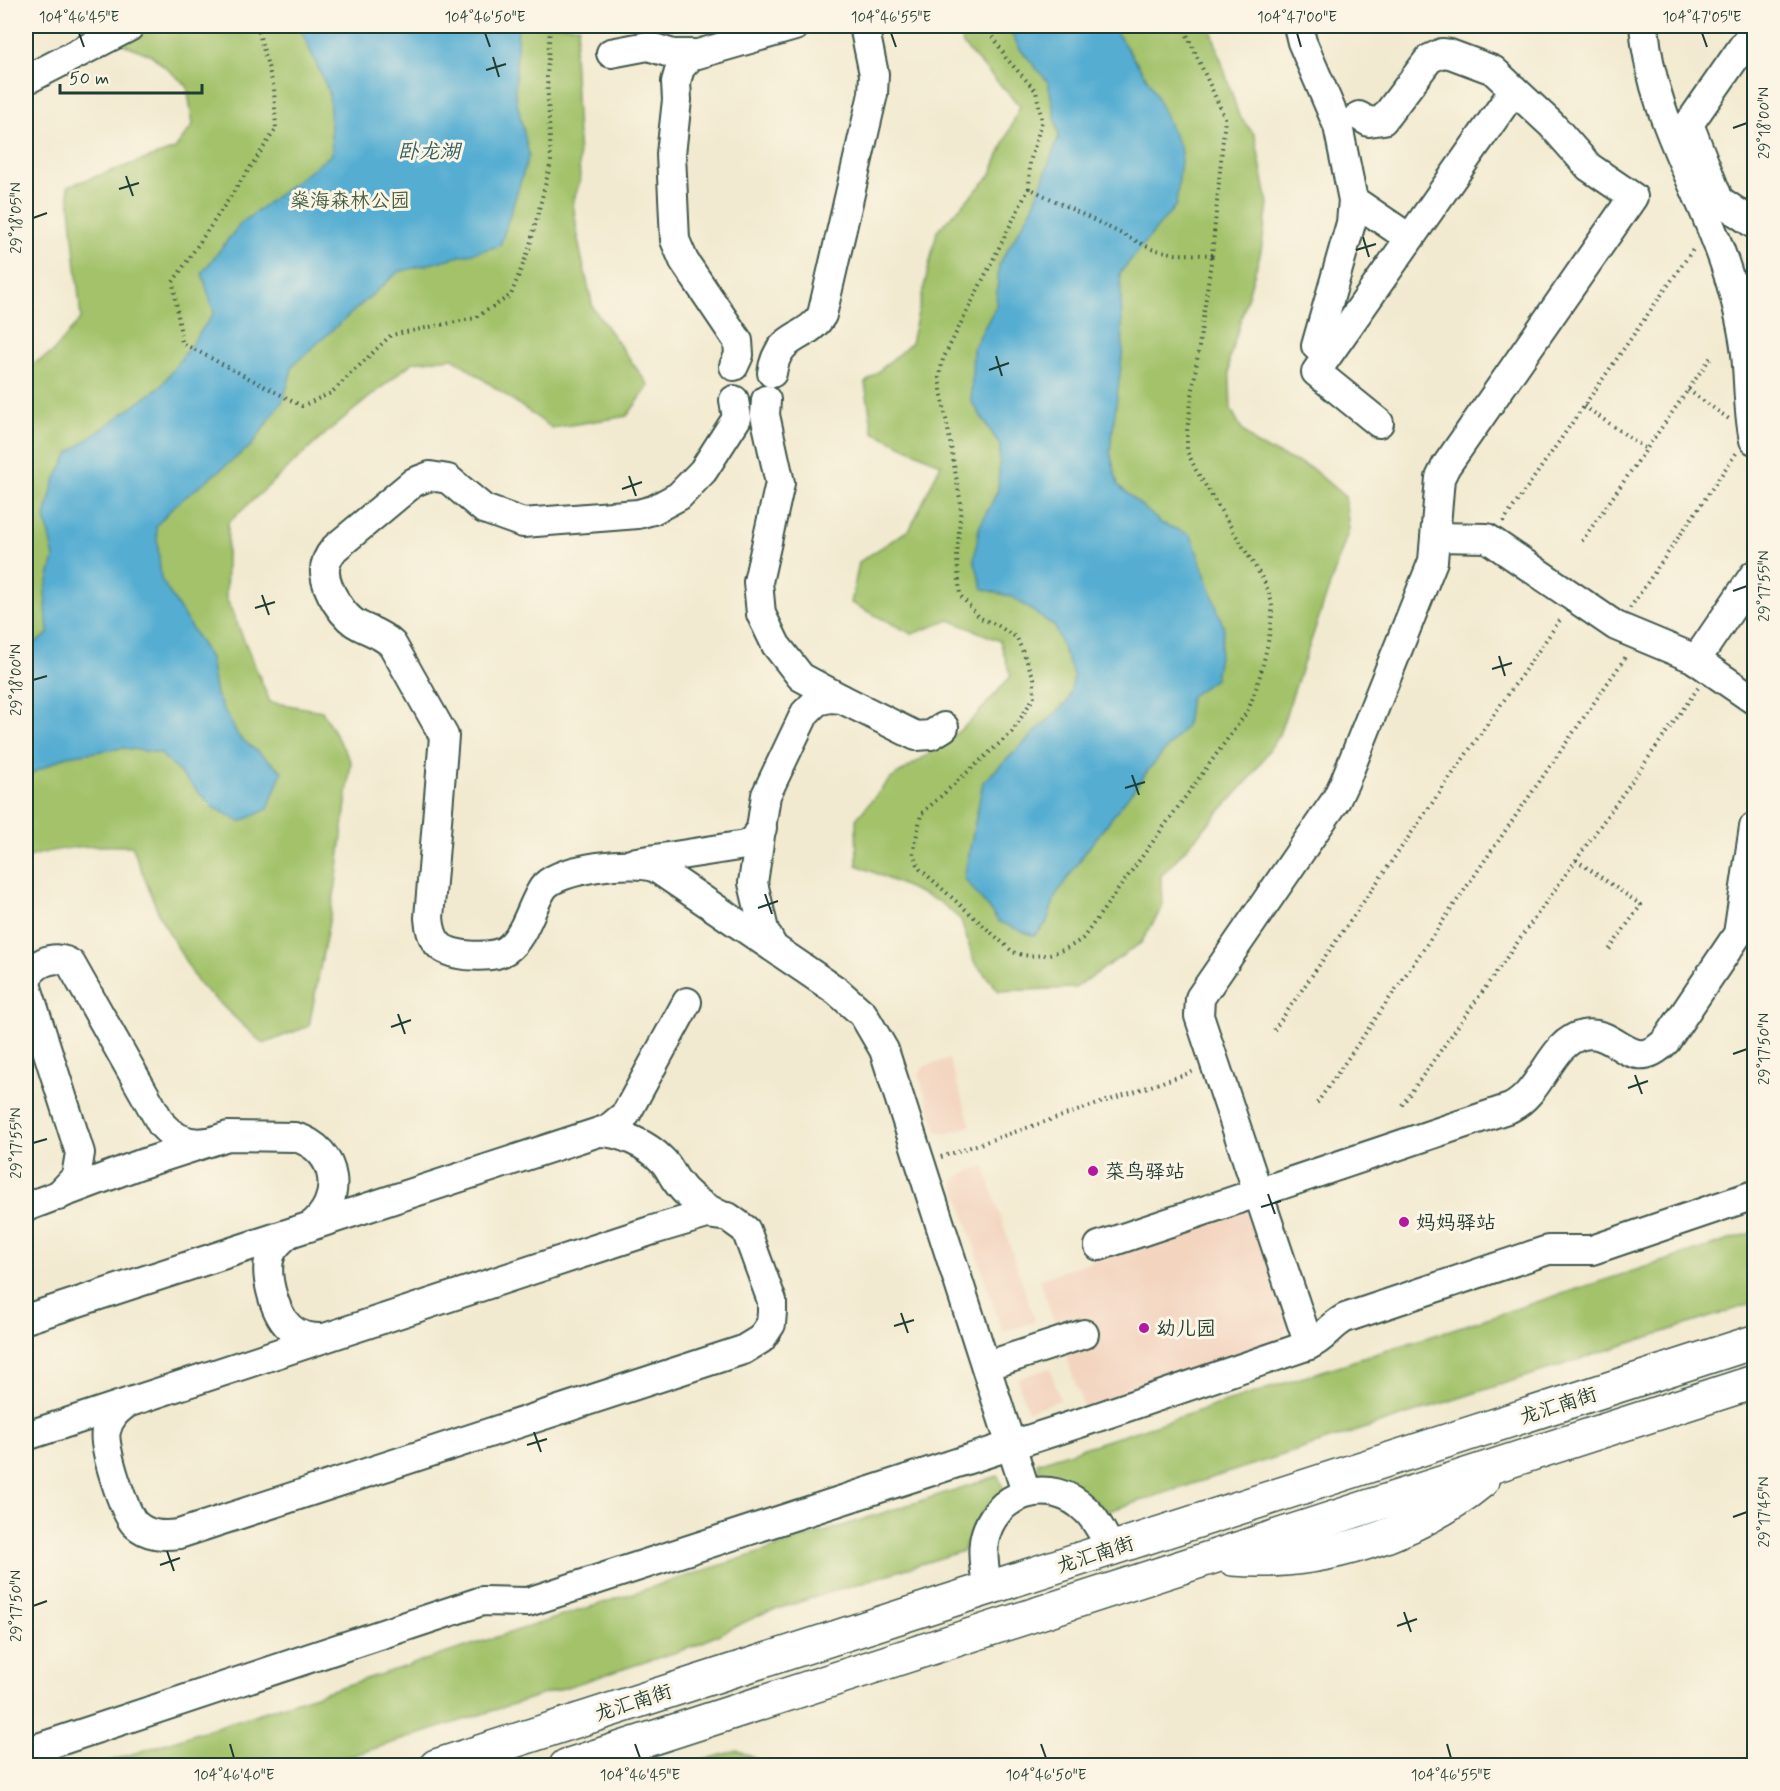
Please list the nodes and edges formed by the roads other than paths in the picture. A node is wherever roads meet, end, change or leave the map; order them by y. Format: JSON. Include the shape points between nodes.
{"nodes":[{"id":1,"x":795,"y":26,"type":"edge"},
{"id":2,"x":1298,"y":26,"type":"edge"},
{"id":3,"x":1644,"y":26,"type":"edge"},
{"id":4,"x":129,"y":27,"type":"dead end"},
{"id":5,"x":864,"y":27,"type":"edge"},
{"id":6,"x":1753,"y":31,"type":"edge"},
{"id":7,"x":660,"y":50,"type":"junction"},
{"id":8,"x":610,"y":54,"type":"dead end"},
{"id":9,"x":696,"y":54,"type":"junction"},
{"id":10,"x":26,"y":80,"type":"edge"},
{"id":11,"x":676,"y":82,"type":"junction"},
{"id":12,"x":1514,"y":90,"type":"junction"},
{"id":13,"x":1359,"y":116,"type":"dead end"},
{"id":14,"x":1353,"y":200,"type":"junction"},
{"id":15,"x":1755,"y":224,"type":"edge"},
{"id":16,"x":1409,"y":238,"type":"junction"},
{"id":17,"x":1755,"y":282,"type":"edge"},
{"id":18,"x":1755,"y":302,"type":"edge"},
{"id":19,"x":1316,"y":345,"type":"dead end"},
{"id":20,"x":734,"y":366,"type":"junction"},
{"id":21,"x":769,"y":386,"type":"junction"},
{"id":22,"x":734,"y":400,"type":"junction"},
{"id":23,"x":1379,"y":423,"type":"dead end"},
{"id":24,"x":1743,"y":437,"type":"edge"},
{"id":25,"x":1437,"y":537,"type":"junction"},
{"id":26,"x":1755,"y":575,"type":"edge"},
{"id":27,"x":1703,"y":665,"type":"junction"},
{"id":28,"x":801,"y":677,"type":"junction"},
{"id":29,"x":843,"y":699,"type":"junction"},
{"id":30,"x":1755,"y":700,"type":"edge"},
{"id":31,"x":805,"y":713,"type":"junction"},
{"id":32,"x":944,"y":727,"type":"dead end"},
{"id":33,"x":762,"y":828,"type":"junction"},
{"id":34,"x":1755,"y":828,"type":"edge"},
{"id":35,"x":631,"y":863,"type":"junction"},
{"id":36,"x":1751,"y":875,"type":"edge"},
{"id":37,"x":1747,"y":931,"type":"edge"},
{"id":38,"x":773,"y":947,"type":"junction"},
{"id":39,"x":26,"y":984,"type":"edge"},
{"id":40,"x":687,"y":1002,"type":"dead end"},
{"id":41,"x":632,"y":1104,"type":"junction"},
{"id":42,"x":158,"y":1118,"type":"junction"},
{"id":43,"x":600,"y":1132,"type":"junction"},
{"id":44,"x":208,"y":1142,"type":"junction"},
{"id":45,"x":645,"y":1148,"type":"junction"},
{"id":46,"x":80,"y":1153,"type":"junction"},
{"id":47,"x":132,"y":1168,"type":"junction"},
{"id":48,"x":672,"y":1174,"type":"junction"},
{"id":49,"x":333,"y":1180,"type":"junction"},
{"id":50,"x":1258,"y":1192,"type":"junction"},
{"id":51,"x":1755,"y":1196,"type":"edge"},
{"id":52,"x":56,"y":1197,"type":"junction"},
{"id":53,"x":378,"y":1204,"type":"junction"},
{"id":54,"x":26,"y":1207,"type":"edge"},
{"id":55,"x":718,"y":1214,"type":"junction"},
{"id":56,"x":299,"y":1230,"type":"junction"},
{"id":57,"x":653,"y":1230,"type":"junction"},
{"id":58,"x":1098,"y":1246,"type":"dead end"},
{"id":59,"x":226,"y":1254,"type":"junction"},
{"id":60,"x":270,"y":1281,"type":"junction"},
{"id":61,"x":280,"y":1313,"type":"junction"},
{"id":62,"x":26,"y":1319,"type":"edge"},
{"id":63,"x":1084,"y":1334,"type":"dead end"},
{"id":64,"x":324,"y":1338,"type":"junction"},
{"id":65,"x":1755,"y":1342,"type":"edge"},
{"id":66,"x":1309,"y":1345,"type":"junction"},
{"id":67,"x":259,"y":1359,"type":"junction"},
{"id":68,"x":986,"y":1366,"type":"junction"},
{"id":69,"x":1755,"y":1382,"type":"edge"},
{"id":70,"x":129,"y":1402,"type":"junction"},
{"id":71,"x":60,"y":1425,"type":"junction"},
{"id":72,"x":26,"y":1436,"type":"edge"},
{"id":73,"x":1011,"y":1445,"type":"junction"},
{"id":74,"x":106,"y":1448,"type":"junction"},
{"id":75,"x":1026,"y":1492,"type":"junction"},
{"id":76,"x":1110,"y":1549,"type":"junction"},
{"id":77,"x":988,"y":1588,"type":"junction"},
{"id":78,"x":26,"y":1752,"type":"edge"},
{"id":79,"x":436,"y":1766,"type":"edge"},
{"id":80,"x":566,"y":1766,"type":"edge"}],
"edges":[{"from":1,"to":9,"type":"lane"},
{"from":2,"to":14,"type":"lane","via":[[1338,126]]},
{"from":3,"to":24,"type":"lane","via":[[1661,112],[1710,225],[1739,316]]},
{"from":4,"to":10,"type":"lane"},
{"from":5,"to":21,"type":"lane","via":[[874,74],[873,94],[822,315],[784,344]]},
{"from":6,"to":15,"type":"lane","via":[[1689,124],[1719,200]]},
{"from":7,"to":8,"type":"lane","via":[[642,47]]},
{"from":7,"to":9,"type":"lane"},
{"from":7,"to":11,"type":"lane","via":[[673,64]]},
{"from":9,"to":11,"type":"lane","via":[[685,61]]},
{"from":11,"to":20,"type":"lane","via":[[671,154],[675,240],[684,261],[738,341],[739,355]]},
{"from":12,"to":13,"type":"lane","via":[[1486,67],[1442,53],[1424,65],[1383,120],[1369,122]]},
{"from":12,"to":16,"type":"lane"},
{"from":12,"to":25,"type":"lane","via":[[1589,166],[1633,197],[1446,466],[1440,478]]},
{"from":14,"to":16,"type":"lane"},
{"from":14,"to":19,"type":"lane","via":[[1351,223]]},
{"from":16,"to":23,"type":"lane","via":[[1316,372]]},
{"from":17,"to":18,"type":"lane"},
{"from":20,"to":21,"type":"lane","via":[[740,362],[762,362]]},
{"from":20,"to":22,"type":"lane","via":[[727,379]]},
{"from":21,"to":22,"type":"lane","via":[[753,406]]},
{"from":21,"to":28,"type":"lane","via":[[765,415],[780,490],[760,570],[759,605],[770,636]]},
{"from":22,"to":35,"type":"lane","via":[[737,418],[704,471],[679,496],[660,507],[638,514],[523,524],[484,509],[448,479],[430,476],[414,482],[335,548],[326,564],[327,583],[343,612],[392,644],[444,736],[429,918],[430,929],[441,947],[461,953],[497,955],[513,945],[547,883],[565,874]]},
{"from":25,"to":27,"type":"lane","via":[[1491,540],[1616,626],[1639,625]]},
{"from":25,"to":50,"type":"lane","via":[[1433,561],[1341,792],[1200,998],[1199,1016]]},
{"from":26,"to":27,"type":"lane"},
{"from":27,"to":30,"type":"lane"},
{"from":28,"to":29,"type":"lane"},
{"from":28,"to":31,"type":"lane","via":[[809,692]]},
{"from":29,"to":31,"type":"lane","via":[[823,699]]},
{"from":29,"to":32,"type":"lane","via":[[916,736],[931,735]]},
{"from":31,"to":33,"type":"lane","via":[[769,789]]},
{"from":33,"to":35,"type":"lane","via":[[745,845]]},
{"from":33,"to":38,"type":"lane","via":[[753,889]]},
{"from":34,"to":36,"type":"lane"},
{"from":35,"to":38,"type":"lane","via":[[656,868]]},
{"from":36,"to":37,"type":"lane"},
{"from":37,"to":50,"type":"lane","via":[[1735,940],[1666,1041],[1653,1052],[1637,1055],[1594,1034],[1576,1037],[1562,1047],[1532,1092],[1519,1104]]},
{"from":38,"to":68,"type":"lane","via":[[863,1014],[884,1050]]},
{"from":39,"to":42,"type":"lane","via":[[30,972],[39,964],[62,959],[71,963]]},
{"from":39,"to":46,"type":"lane"},
{"from":40,"to":41,"type":"lane"},
{"from":41,"to":43,"type":"lane","via":[[614,1126]]},
{"from":41,"to":45,"type":"lane","via":[[631,1124]]},
{"from":42,"to":44,"type":"lane","via":[[177,1137],[196,1144]]},
{"from":42,"to":47,"type":"lane","via":[[157,1144],[150,1157]]},
{"from":43,"to":45,"type":"lane","via":[[619,1134]]},
{"from":43,"to":53,"type":"lane"},
{"from":44,"to":47,"type":"lane"},
{"from":44,"to":49,"type":"lane","via":[[240,1134],[304,1140],[325,1158]]},
{"from":45,"to":48,"type":"lane","via":[[663,1160]]},
{"from":46,"to":47,"type":"lane","via":[[99,1168]]},
{"from":46,"to":52,"type":"lane","via":[[76,1177]]},
{"from":47,"to":52,"type":"lane"},
{"from":48,"to":55,"type":"lane","via":[[692,1198]]},
{"from":48,"to":57,"type":"lane","via":[[672,1209]]},
{"from":49,"to":53,"type":"lane","via":[[352,1201]]},
{"from":49,"to":56,"type":"lane","via":[[328,1209]]},
{"from":50,"to":58,"type":"lane"},
{"from":50,"to":66,"type":"lane"},
{"from":51,"to":66,"type":"lane","via":[[1592,1250],[1548,1250],[1356,1314],[1339,1321]]},
{"from":52,"to":54,"type":"lane"},
{"from":53,"to":56,"type":"lane"},
{"from":55,"to":57,"type":"lane"},
{"from":55,"to":74,"type":"lane","via":[[728,1216],[746,1230],[772,1301],[771,1324],[761,1338],[743,1350],[179,1534],[155,1535],[135,1524]]},
{"from":56,"to":59,"type":"lane"},
{"from":56,"to":60,"type":"lane","via":[[271,1253]]},
{"from":57,"to":64,"type":"lane"},
{"from":59,"to":60,"type":"lane","via":[[255,1262]]},
{"from":59,"to":62,"type":"lane"},
{"from":60,"to":61,"type":"lane"},
{"from":61,"to":64,"type":"lane","via":[[295,1331]]},
{"from":61,"to":67,"type":"lane","via":[[279,1338],[270,1352]]},
{"from":63,"to":68,"type":"lane"},
{"from":64,"to":67,"type":"lane"},
{"from":65,"to":76,"type":"main road","name":"龙汇南街"},
{"from":66,"to":73,"type":"lane"},
{"from":67,"to":70,"type":"lane"},
{"from":68,"to":73,"type":"lane"},
{"from":69,"to":80,"type":"main road","name":"龙汇南街"},
{"from":70,"to":71,"type":"lane"},
{"from":70,"to":74,"type":"lane","via":[[111,1418]]},
{"from":71,"to":72,"type":"lane"},
{"from":71,"to":74,"type":"lane","via":[[79,1425],[93,1431]]},
{"from":73,"to":75,"type":"lane"},
{"from":73,"to":78,"type":"lane","via":[[528,1602],[482,1601]]},
{"from":75,"to":76,"type":"lane","via":[[1051,1491],[1068,1497],[1087,1510]]},
{"from":75,"to":77,"type":"lane","via":[[1004,1503],[991,1521],[984,1542]]},
{"from":76,"to":77,"type":"main road","name":"龙汇南街"},
{"from":77,"to":79,"type":"main road","name":"龙汇南街"}]}
